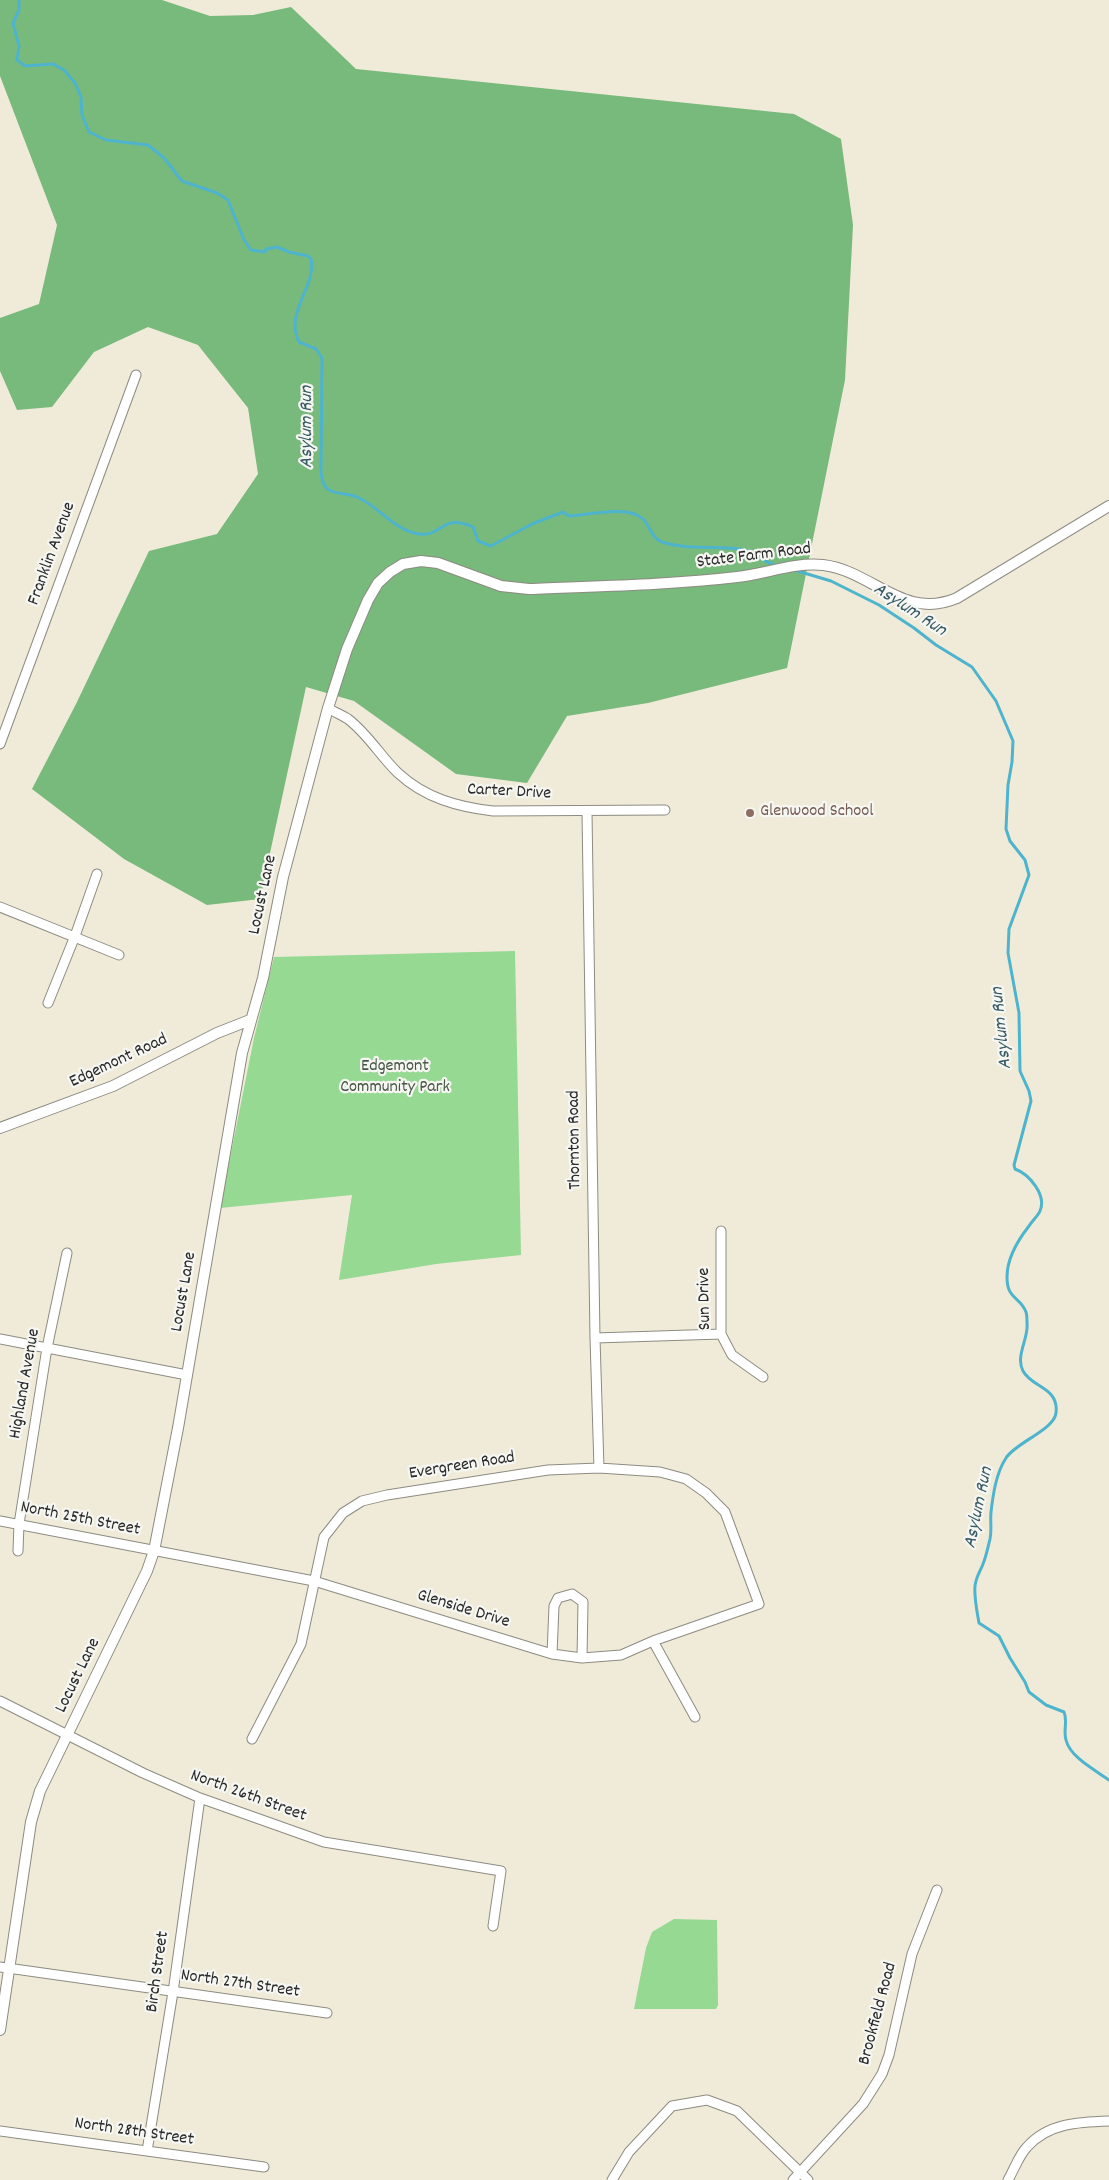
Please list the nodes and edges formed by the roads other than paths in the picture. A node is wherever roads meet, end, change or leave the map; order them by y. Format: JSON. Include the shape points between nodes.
{"nodes":[{"id":1,"x":136,"y":375,"type":"dead end"},
{"id":2,"x":1109,"y":506,"type":"edge"},
{"id":3,"x":403,"y":564,"type":"joint"},
{"id":4,"x":328,"y":708,"type":"junction"},
{"id":5,"x":0,"y":744,"type":"edge"},
{"id":6,"x":664,"y":810,"type":"dead end"},
{"id":7,"x":587,"y":812,"type":"junction"},
{"id":8,"x":97,"y":874,"type":"dead end"},
{"id":9,"x":0,"y":907,"type":"edge"},
{"id":10,"x":75,"y":936,"type":"junction"},
{"id":11,"x":119,"y":955,"type":"dead end"},
{"id":12,"x":48,"y":1003,"type":"dead end"},
{"id":13,"x":250,"y":1020,"type":"junction"},
{"id":14,"x":0,"y":1128,"type":"edge"},
{"id":15,"x":721,"y":1231,"type":"dead end"},
{"id":16,"x":67,"y":1252,"type":"dead end"},
{"id":17,"x":720,"y":1334,"type":"junction"},
{"id":18,"x":595,"y":1338,"type":"junction"},
{"id":19,"x":0,"y":1339,"type":"edge"},
{"id":20,"x":48,"y":1348,"type":"junction"},
{"id":21,"x":187,"y":1375,"type":"junction"},
{"id":22,"x":763,"y":1377,"type":"dead end"},
{"id":23,"x":599,"y":1468,"type":"junction"},
{"id":24,"x":0,"y":1520,"type":"edge"},
{"id":25,"x":19,"y":1524,"type":"junction"},
{"id":26,"x":18,"y":1551,"type":"dead end"},
{"id":27,"x":154,"y":1551,"type":"junction"},
{"id":28,"x":314,"y":1580,"type":"junction"},
{"id":29,"x":759,"y":1604,"type":"joint"},
{"id":30,"x":653,"y":1641,"type":"junction"},
{"id":31,"x":552,"y":1654,"type":"junction"},
{"id":32,"x":582,"y":1658,"type":"junction"},
{"id":33,"x":0,"y":1701,"type":"edge"},
{"id":34,"x":695,"y":1717,"type":"dead end"},
{"id":35,"x":68,"y":1735,"type":"junction"},
{"id":36,"x":252,"y":1739,"type":"dead end"},
{"id":37,"x":200,"y":1798,"type":"junction"},
{"id":38,"x":937,"y":1890,"type":"dead end"},
{"id":39,"x":493,"y":1926,"type":"dead end"},
{"id":40,"x":5,"y":1967,"type":"edge"},
{"id":41,"x":173,"y":1992,"type":"junction"},
{"id":42,"x":327,"y":2013,"type":"dead end"},
{"id":43,"x":0,"y":2030,"type":"edge"},
{"id":44,"x":1109,"y":2121,"type":"edge"},
{"id":45,"x":0,"y":2131,"type":"edge"},
{"id":46,"x":148,"y":2151,"type":"junction"},
{"id":47,"x":264,"y":2167,"type":"dead end"},
{"id":48,"x":801,"y":2172,"type":"junction"},
{"id":49,"x":612,"y":2180,"type":"edge"},
{"id":50,"x":793,"y":2180,"type":"edge"},
{"id":51,"x":808,"y":2180,"type":"edge"},
{"id":52,"x":1008,"y":2180,"type":"edge"}],
"edges":[{"from":1,"to":5,"type":"street","name":"Franklin Avenue"},
{"from":2,"to":3,"type":"street","name":"State Farm Road","via":[[942,604],[913,603],[843,570],[825,565],[795,565],[740,577],[699,581],[529,589],[501,586],[438,563],[420,561]]},
{"from":3,"to":4,"type":"street","name":"Locust Lane","via":[[378,583],[368,600]]},
{"from":4,"to":7,"type":"street","name":"Carter Drive","via":[[348,719],[398,773],[448,803],[493,811]]},
{"from":4,"to":13,"type":"street","name":"Locust Lane","via":[[283,877],[263,978]]},
{"from":6,"to":7,"type":"street","name":"Carter Drive"},
{"from":7,"to":18,"type":"street","name":"Thornton Road"},
{"from":8,"to":10,"type":"street"},
{"from":9,"to":10,"type":"street"},
{"from":10,"to":11,"type":"street"},
{"from":10,"to":12,"type":"street"},
{"from":13,"to":14,"type":"street","name":"Edgemont Road","via":[[217,1033],[113,1086]]},
{"from":13,"to":21,"type":"street","name":"Locust Lane"},
{"from":15,"to":17,"type":"street","name":"Sun Drive"},
{"from":16,"to":20,"type":"street","name":"Highland Avenue"},
{"from":17,"to":18,"type":"street"},
{"from":17,"to":22,"type":"street","name":"Sun Drive","via":[[732,1355]]},
{"from":18,"to":23,"type":"street","name":"Thornton Road"},
{"from":19,"to":20,"type":"street"},
{"from":20,"to":21,"type":"street"},
{"from":20,"to":25,"type":"street","name":"Highland Avenue"},
{"from":21,"to":27,"type":"street","name":"Locust Lane"},
{"from":23,"to":28,"type":"street","name":"Evergreen Road","via":[[548,1470],[362,1501],[343,1513],[324,1537]]},
{"from":23,"to":29,"type":"street","name":"Evergreen Road","via":[[660,1472],[686,1479],[706,1492],[725,1512]]},
{"from":24,"to":25,"type":"street","name":"North 25th Street"},
{"from":25,"to":26,"type":"street","name":"Highland Avenue"},
{"from":25,"to":27,"type":"street","name":"North 25th Street"},
{"from":27,"to":28,"type":"street","name":"Glenside Drive"},
{"from":27,"to":35,"type":"street","name":"Locust Lane"},
{"from":28,"to":31,"type":"street","name":"Glenside Drive"},
{"from":28,"to":36,"type":"street","name":"Evergreen Road","via":[[301,1644]]},
{"from":29,"to":30,"type":"street","name":"Glenside Drive"},
{"from":30,"to":32,"type":"street","name":"Glenside Drive","via":[[621,1654]]},
{"from":30,"to":34,"type":"street"},
{"from":31,"to":32,"type":"street","name":"Glenside Drive"},
{"from":31,"to":32,"type":"street","via":[[554,1606],[558,1598],[572,1594],[583,1602]]},
{"from":33,"to":35,"type":"street","name":"North 26th Street"},
{"from":35,"to":37,"type":"street","name":"North 26th Street"},
{"from":35,"to":40,"type":"street","name":"Locust Lane","via":[[40,1791],[31,1822]]},
{"from":37,"to":39,"type":"street","name":"North 26th Street","via":[[324,1842],[501,1871]]},
{"from":37,"to":41,"type":"street","name":"Birch Street"},
{"from":38,"to":48,"type":"street","name":"Brookfield Road","via":[[912,1954],[882,2074],[863,2104]]},
{"from":40,"to":41,"type":"street","name":"North 27th Street"},
{"from":40,"to":43,"type":"street","name":"Locust Lane"},
{"from":41,"to":42,"type":"street","name":"North 27th Street"},
{"from":41,"to":46,"type":"street","name":"Birch Street"},
{"from":44,"to":52,"type":"street","via":[[1050,2128],[1026,2147]]},
{"from":45,"to":46,"type":"street","name":"North 28th Street"},
{"from":46,"to":47,"type":"street","name":"North 28th Street"},
{"from":48,"to":49,"type":"street","via":[[736,2111],[707,2100],[672,2106],[630,2152]]},
{"from":48,"to":50,"type":"street","name":"Brookfield Road"},
{"from":48,"to":51,"type":"street"}]}
